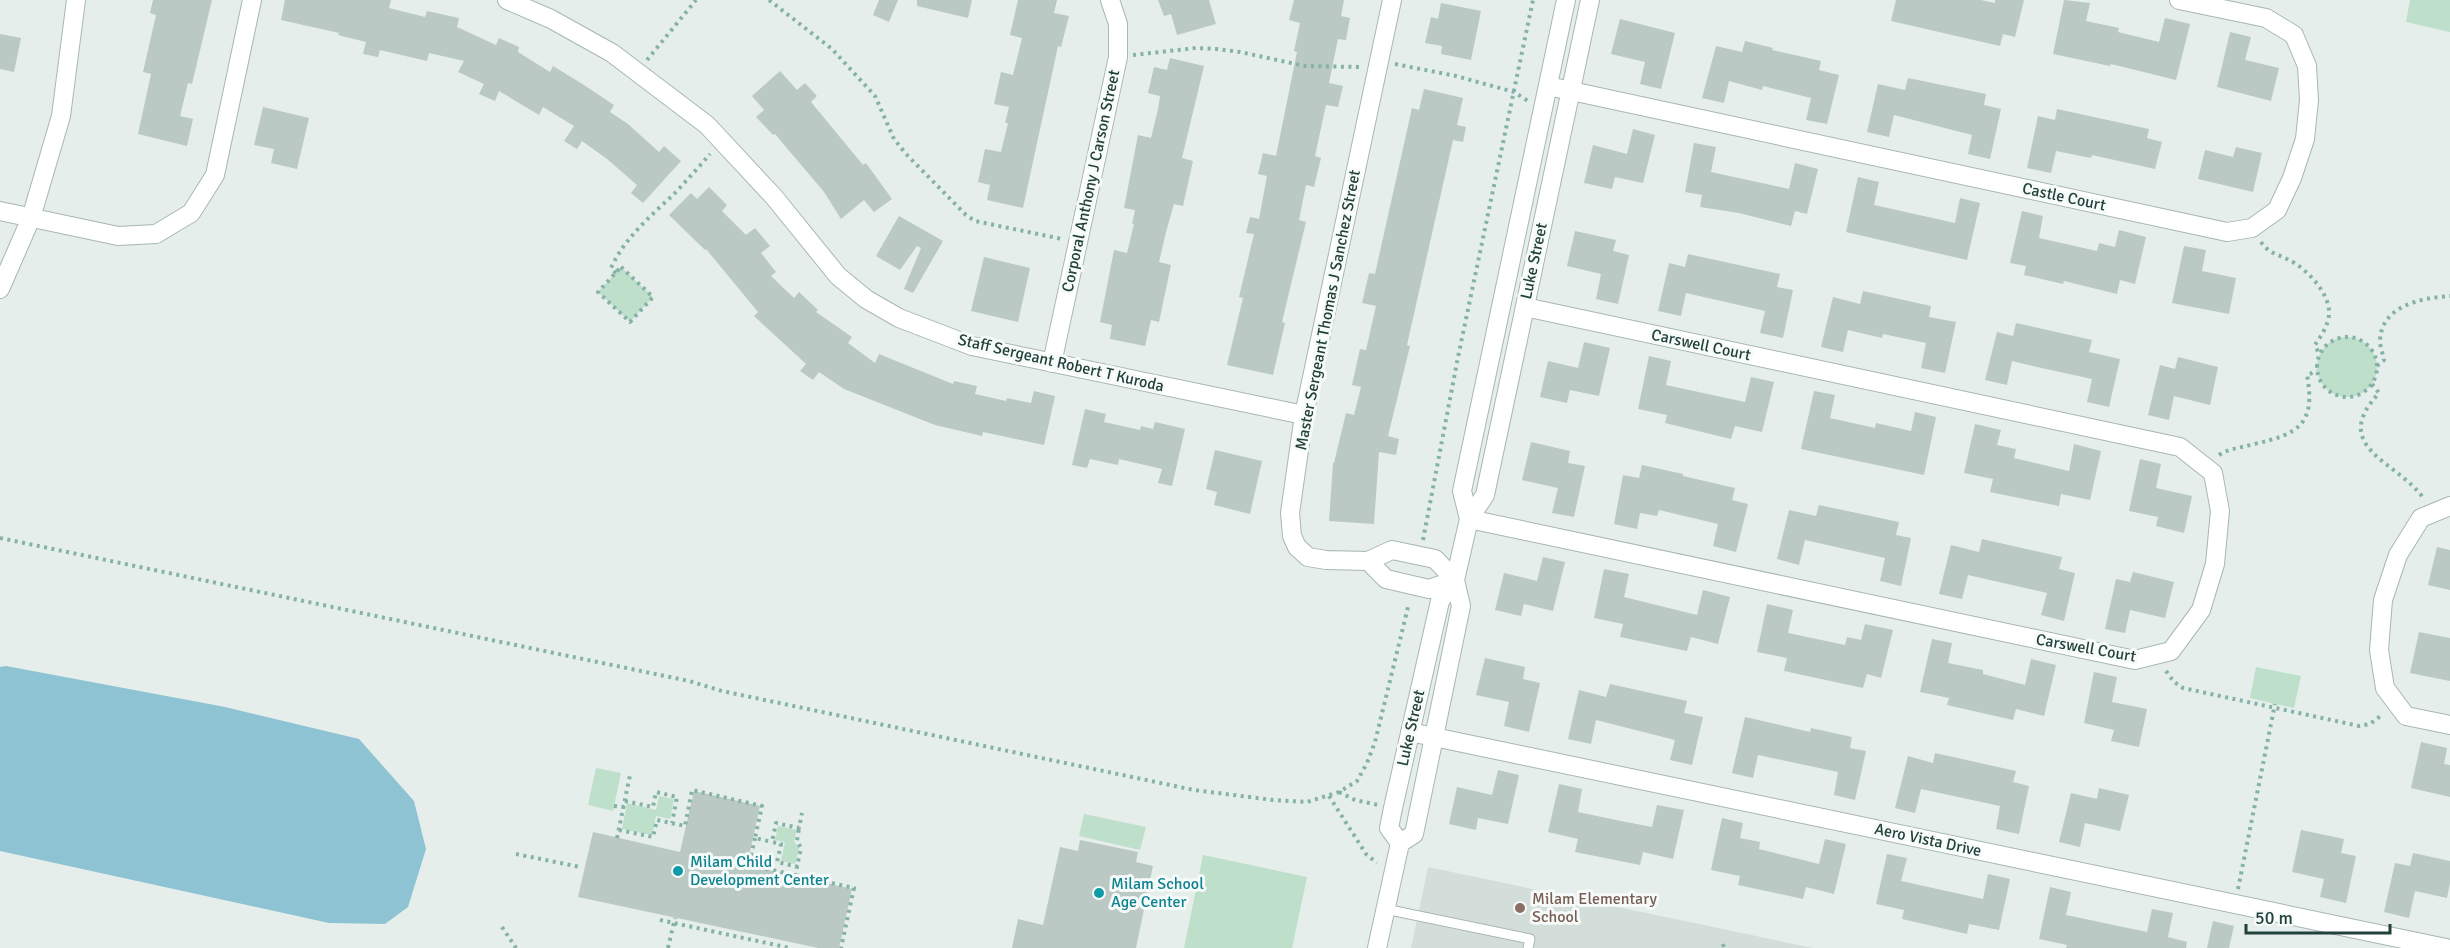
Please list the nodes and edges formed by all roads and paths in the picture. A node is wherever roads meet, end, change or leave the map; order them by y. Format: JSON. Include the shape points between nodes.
{"nodes":[{"id":1,"x":252,"y":0,"type":"edge"},
{"id":2,"x":507,"y":0,"type":"edge"},
{"id":3,"x":769,"y":0,"type":"edge"},
{"id":4,"x":1110,"y":0,"type":"edge"},
{"id":5,"x":1392,"y":0,"type":"edge"},
{"id":6,"x":1533,"y":0,"type":"edge"},
{"id":7,"x":1566,"y":0,"type":"edge"},
{"id":8,"x":1590,"y":0,"type":"edge"},
{"id":9,"x":2179,"y":0,"type":"edge"},
{"id":10,"x":72,"y":1,"type":"edge"},
{"id":11,"x":694,"y":1,"type":"edge"},
{"id":12,"x":1118,"y":57,"type":"junction"},
{"id":13,"x":1378,"y":66,"type":"junction"},
{"id":14,"x":638,"y":72,"type":"junction"},
{"id":15,"x":1548,"y":86,"type":"junction"},
{"id":16,"x":1570,"y":91,"type":"junction"},
{"id":17,"x":1514,"y":92,"type":"junction"},
{"id":18,"x":1542,"y":111,"type":"junction"},
{"id":19,"x":722,"y":141,"type":"junction"},
{"id":20,"x":0,"y":211,"type":"edge"},
{"id":21,"x":31,"y":218,"type":"junction"},
{"id":22,"x":2260,"y":241,"type":"dead end"},
{"id":23,"x":1078,"y":243,"type":"junction"},
{"id":24,"x":616,"y":273,"type":"junction"},
{"id":25,"x":0,"y":290,"type":"edge"},
{"id":26,"x":2450,"y":296,"type":"edge"},
{"id":27,"x":1525,"y":307,"type":"junction"},
{"id":28,"x":2319,"y":355,"type":"junction"},
{"id":29,"x":1052,"y":363,"type":"junction"},
{"id":30,"x":2377,"y":366,"type":"junction"},
{"id":31,"x":2317,"y":371,"type":"junction"},
{"id":32,"x":2372,"y":384,"type":"junction"},
{"id":33,"x":1304,"y":415,"type":"junction"},
{"id":34,"x":2203,"y":465,"type":"junction"},
{"id":35,"x":2442,"y":510,"type":"edge"},
{"id":36,"x":1469,"y":519,"type":"junction"},
{"id":37,"x":0,"y":538,"type":"edge"},
{"id":38,"x":1420,"y":556,"type":"junction"},
{"id":39,"x":1368,"y":561,"type":"junction"},
{"id":40,"x":1455,"y":580,"type":"junction"},
{"id":41,"x":1413,"y":585,"type":"junction"},
{"id":42,"x":2155,"y":655,"type":"junction"},
{"id":43,"x":2397,"y":704,"type":"junction"},
{"id":44,"x":2274,"y":706,"type":"junction"},
{"id":45,"x":2450,"y":725,"type":"edge"},
{"id":46,"x":1410,"y":732,"type":"junction"},
{"id":47,"x":1434,"y":736,"type":"junction"},
{"id":48,"x":630,"y":775,"type":"dead end"},
{"id":49,"x":1338,"y":792,"type":"junction"},
{"id":50,"x":1329,"y":796,"type":"junction"},
{"id":51,"x":625,"y":801,"type":"junction"},
{"id":52,"x":614,"y":806,"type":"dead end"},
{"id":53,"x":624,"y":807,"type":"junction"},
{"id":54,"x":1393,"y":808,"type":"junction"},
{"id":55,"x":802,"y":813,"type":"dead end"},
{"id":56,"x":672,"y":823,"type":"junction"},
{"id":57,"x":799,"y":828,"type":"junction"},
{"id":58,"x":619,"y":830,"type":"junction"},
{"id":59,"x":617,"y":838,"type":"dead end"},
{"id":60,"x":755,"y":838,"type":"junction"},
{"id":61,"x":772,"y":842,"type":"junction"},
{"id":62,"x":1400,"y":843,"type":"junction"},
{"id":63,"x":516,"y":854,"type":"dead end"},
{"id":64,"x":580,"y":867,"type":"dead end"},
{"id":65,"x":798,"y":867,"type":"junction"},
{"id":66,"x":1393,"y":873,"type":"junction"},
{"id":67,"x":795,"y":876,"type":"junction"},
{"id":68,"x":2235,"y":904,"type":"junction"},
{"id":69,"x":1385,"y":909,"type":"junction"},
{"id":70,"x":660,"y":920,"type":"dead end"},
{"id":71,"x":674,"y":921,"type":"junction"},
{"id":72,"x":501,"y":927,"type":"dead end"},
{"id":73,"x":773,"y":946,"type":"edge"},
{"id":74,"x":516,"y":948,"type":"edge"},
{"id":75,"x":668,"y":948,"type":"edge"},
{"id":76,"x":790,"y":948,"type":"edge"},
{"id":77,"x":840,"y":948,"type":"edge"},
{"id":78,"x":1377,"y":948,"type":"edge"},
{"id":79,"x":1528,"y":948,"type":"edge"},
{"id":80,"x":2446,"y":948,"type":"edge"}],
"edges":[{"from":1,"to":21,"type":"street","via":[[215,175],[191,213],[156,234],[118,236]]},
{"from":2,"to":14,"type":"street","name":"Staff Sergeant Robert T Kuroda","via":[[602,47]]},
{"from":3,"to":23,"type":"path","via":[[832,49],[875,96],[894,139],[906,154],[970,218]]},
{"from":4,"to":12,"type":"street","name":"Corporal Anthony J Carson Street","via":[[1118,24]]},
{"from":5,"to":13,"type":"street","name":"Master Sergeant Thomas J Sanchez Street"},
{"from":6,"to":17,"type":"path"},
{"from":7,"to":15,"type":"street","name":"Luke Street"},
{"from":8,"to":16,"type":"street","name":"Luke Street"},
{"from":9,"to":16,"type":"street","name":"Castle Court","via":[[2266,18],[2294,35],[2307,66],[2305,139],[2292,178],[2277,210],[2252,228],[2227,232]]},
{"from":10,"to":21,"type":"street","via":[[61,116]]},
{"from":11,"to":14,"type":"path"},
{"from":12,"to":13,"type":"path","via":[[1206,48],[1240,51],[1305,66]]},
{"from":12,"to":23,"type":"street","name":"Corporal Anthony J Carson Street"},
{"from":13,"to":17,"type":"path","via":[[1398,64]]},
{"from":13,"to":33,"type":"street","name":"Master Sergeant Thomas J Sanchez Street"},
{"from":14,"to":19,"type":"street","name":"Staff Sergeant Robert T Kuroda"},
{"from":15,"to":16,"type":"street","name":"Castle Court"},
{"from":15,"to":18,"type":"street","name":"Luke Street"},
{"from":16,"to":27,"type":"street","name":"Luke Street"},
{"from":17,"to":18,"type":"path"},
{"from":17,"to":38,"type":"path"},
{"from":18,"to":36,"type":"street","name":"Luke Street","via":[[1462,491]]},
{"from":19,"to":24,"type":"path","via":[[673,195],[650,214],[616,257],[611,268]]},
{"from":19,"to":29,"type":"street","name":"Staff Sergeant Robert T Kuroda","via":[[838,276],[866,299],[899,318],[972,346]]},
{"from":20,"to":21,"type":"street"},
{"from":21,"to":25,"type":"street"},
{"from":22,"to":28,"type":"path","via":[[2272,254],[2303,269],[2327,300],[2330,315],[2315,345]]},
{"from":23,"to":29,"type":"street","name":"Corporal Anthony J Carson Street"},
{"from":24,"to":24,"type":"path","via":[[598,292],[630,322],[653,297],[621,267]]},
{"from":26,"to":30,"type":"path","via":[[2432,297],[2391,312],[2380,341],[2384,360]]},
{"from":27,"to":34,"type":"street","name":"Carswell Court","via":[[2180,447]]},
{"from":27,"to":36,"type":"street","name":"Luke Street","via":[[1485,495]]},
{"from":28,"to":30,"type":"path","via":[[2333,340],[2354,338],[2370,348]]},
{"from":28,"to":31,"type":"path"},
{"from":29,"to":33,"type":"street","name":"Staff Sergeant Robert T Kuroda"},
{"from":30,"to":32,"type":"path"},
{"from":31,"to":32,"type":"path","via":[[2322,384],[2337,396],[2357,396]]},
{"from":31,"to":34,"type":"path","via":[[2307,375],[2310,408],[2301,426],[2289,434],[2229,449]]},
{"from":32,"to":35,"type":"path","via":[[2379,393],[2362,415],[2361,426],[2367,449]]},
{"from":33,"to":39,"type":"street","name":"Master Sergeant Thomas J Sanchez Street","via":[[1290,513],[1292,536],[1308,557]]},
{"from":34,"to":42,"type":"street","name":"Carswell Court","via":[[2213,473],[2220,511],[2215,564],[2200,610],[2171,651]]},
{"from":35,"to":43,"type":"street","via":[[2421,518],[2398,555],[2383,600],[2379,650],[2385,688]]},
{"from":36,"to":40,"type":"street","name":"Luke Street"},
{"from":36,"to":42,"type":"street","name":"Carswell Court","via":[[2135,660]]},
{"from":37,"to":50,"type":"path","via":[[1194,790],[1307,802]]},
{"from":38,"to":39,"type":"street","name":"Master Sergeant Thomas J Sanchez Street","via":[[1392,550]]},
{"from":38,"to":40,"type":"street","name":"Master Sergeant Thomas J Sanchez Street","via":[[1435,559]]},
{"from":39,"to":41,"type":"street","via":[[1386,579]]},
{"from":40,"to":41,"type":"street","via":[[1429,589]]},
{"from":40,"to":46,"type":"street","name":"Luke Street","via":[[1440,601]]},
{"from":40,"to":47,"type":"street","name":"Luke Street","via":[[1461,606]]},
{"from":41,"to":49,"type":"path","via":[[1368,763],[1357,781]]},
{"from":42,"to":44,"type":"path","via":[[2183,688]]},
{"from":43,"to":44,"type":"path","via":[[2370,724],[2359,726]]},
{"from":43,"to":45,"type":"street","via":[[2406,716]]},
{"from":44,"to":68,"type":"path"},
{"from":46,"to":47,"type":"street","name":"Aero Vista Drive"},
{"from":46,"to":54,"type":"street","name":"Luke Street"},
{"from":47,"to":62,"type":"street","name":"Luke Street","via":[[1414,834]]},
{"from":47,"to":68,"type":"street","name":"Aero Vista Drive"},
{"from":48,"to":51,"type":"path"},
{"from":49,"to":50,"type":"path"},
{"from":49,"to":54,"type":"path"},
{"from":50,"to":66,"type":"path","via":[[1365,854]]},
{"from":51,"to":53,"type":"path"},
{"from":51,"to":56,"type":"path","via":[[653,807],[656,792],[677,797]]},
{"from":52,"to":53,"type":"path"},
{"from":53,"to":58,"type":"path"},
{"from":54,"to":62,"type":"street","name":"Luke Street","via":[[1389,828]]},
{"from":55,"to":57,"type":"path"},
{"from":56,"to":58,"type":"path","via":[[657,820],[653,837]]},
{"from":56,"to":60,"type":"path","via":[[685,826],[692,790],[762,806]]},
{"from":57,"to":61,"type":"path","via":[[776,823]]},
{"from":57,"to":65,"type":"path"},
{"from":58,"to":59,"type":"path"},
{"from":60,"to":61,"type":"path"},
{"from":60,"to":67,"type":"path","via":[[749,865]]},
{"from":61,"to":65,"type":"path","via":[[781,844],[777,862]]},
{"from":62,"to":66,"type":"street","name":"Luke Street"},
{"from":63,"to":64,"type":"path"},
{"from":65,"to":67,"type":"path"},
{"from":66,"to":69,"type":"street","name":"Luke Street"},
{"from":67,"to":77,"type":"path","via":[[854,888]]},
{"from":68,"to":80,"type":"street","name":"Aero Vista Drive"},
{"from":69,"to":78,"type":"street","name":"Luke Street"},
{"from":69,"to":79,"type":"lane","via":[[1530,939]]},
{"from":70,"to":71,"type":"path"},
{"from":71,"to":73,"type":"path"},
{"from":71,"to":75,"type":"path"},
{"from":72,"to":74,"type":"path"},
{"from":73,"to":76,"type":"path"}]}
